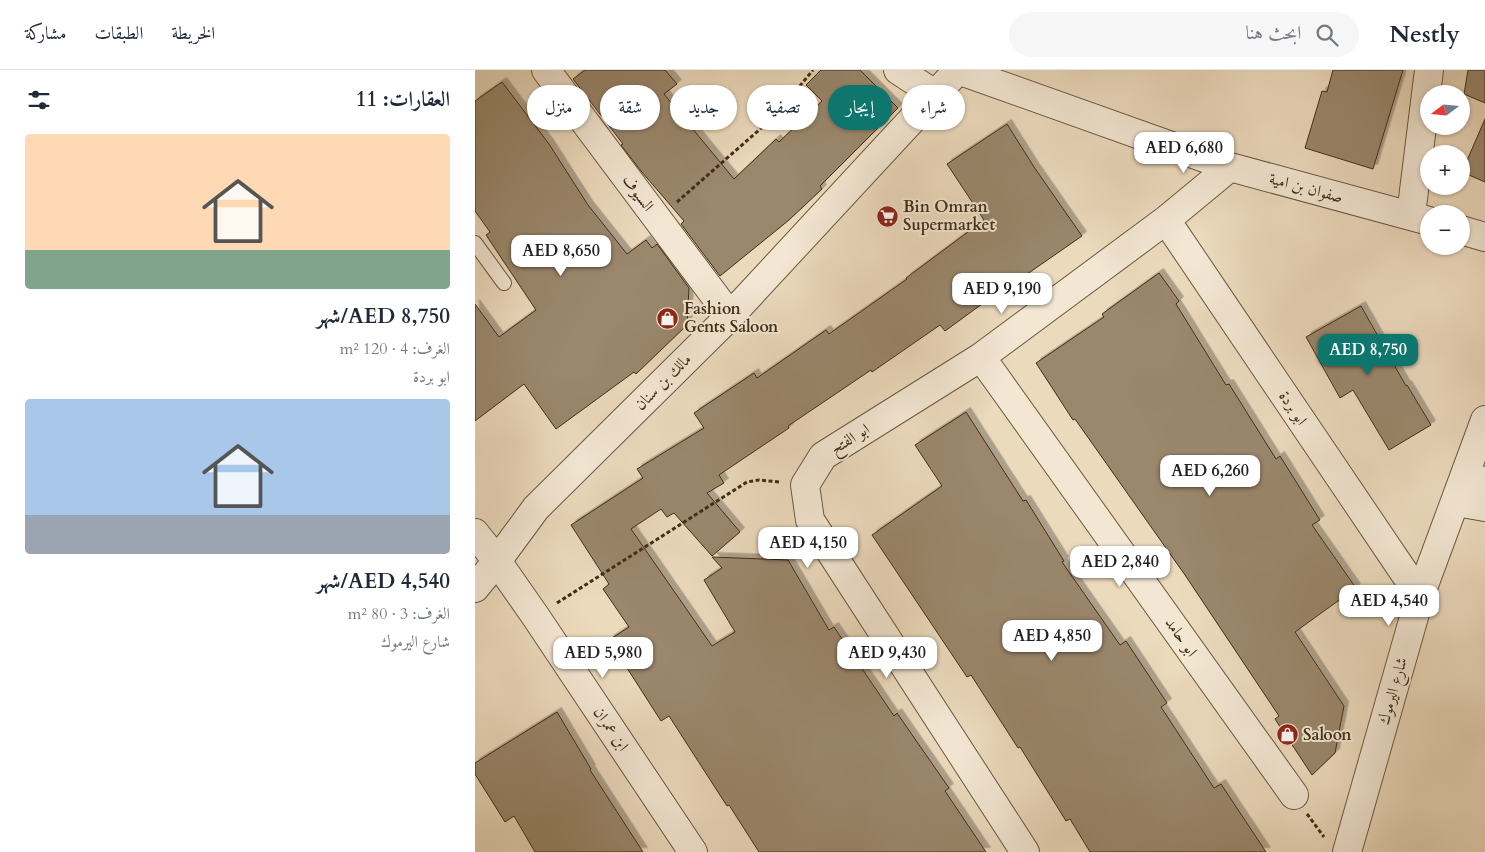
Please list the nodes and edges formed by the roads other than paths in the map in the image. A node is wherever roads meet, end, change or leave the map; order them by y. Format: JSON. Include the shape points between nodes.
{"nodes":[{"id":1,"x":547,"y":70,"type":"edge"},
{"id":2,"x":898,"y":70,"type":"edge"},
{"id":3,"x":958,"y":70,"type":"edge"},
{"id":4,"x":1429,"y":70,"type":"edge"},
{"id":5,"x":921,"y":85,"type":"edge"},
{"id":6,"x":945,"y":85,"type":"edge"},
{"id":7,"x":903,"y":130,"type":"edge"},
{"id":8,"x":1230,"y":167,"type":"junction"},
{"id":9,"x":1421,"y":205,"type":"edge"},
{"id":10,"x":1420,"y":218,"type":"edge"},
{"id":11,"x":1166,"y":220,"type":"junction"},
{"id":12,"x":1470,"y":233,"type":"edge"},
{"id":13,"x":1485,"y":238,"type":"edge"},
{"id":14,"x":475,"y":243,"type":"edge"},
{"id":15,"x":504,"y":283,"type":"dead end"},
{"id":16,"x":730,"y":316,"type":"junction"},
{"id":17,"x":981,"y":357,"type":"junction"},
{"id":18,"x":1485,"y":420,"type":"edge"},
{"id":19,"x":1475,"y":478,"type":"edge"},
{"id":20,"x":1455,"y":502,"type":"junction"},
{"id":21,"x":1485,"y":507,"type":"edge"},
{"id":22,"x":475,"y":533,"type":"edge"},
{"id":23,"x":497,"y":561,"type":"junction"},
{"id":24,"x":475,"y":588,"type":"edge"},
{"id":25,"x":1420,"y":596,"type":"junction"},
{"id":26,"x":1294,"y":796,"type":"road end"},
{"id":27,"x":1338,"y":848,"type":"edge"},
{"id":28,"x":693,"y":852,"type":"edge"},
{"id":29,"x":1025,"y":852,"type":"edge"}],
"edges":[{"from":1,"to":16,"type":"street","name":"السيوف"},
{"from":2,"to":5,"type":"street"},
{"from":3,"to":6,"type":"street","name":"مالك بن سنان"},
{"from":3,"to":8,"type":"street","name":"صفوان بن امية"},
{"from":4,"to":9,"type":"street"},
{"from":7,"to":16,"type":"street","name":"مالك بن سنان"},
{"from":8,"to":10,"type":"street","name":"صفوان بن امية"},
{"from":8,"to":11,"type":"street","name":"ابو الفتح"},
{"from":11,"to":17,"type":"street","name":"ابو الفتح"},
{"from":11,"to":25,"type":"street","name":"ابو بردة"},
{"from":12,"to":13,"type":"street"},
{"from":14,"to":15,"type":"lane"},
{"from":16,"to":23,"type":"street","name":"مالك بن سنان","via":[[536,508]]},
{"from":17,"to":26,"type":"street","name":"ابو حامد"},
{"from":17,"to":29,"type":"street","name":"ابو الفتح","via":[[823,456],[805,485],[809,520]]},
{"from":18,"to":19,"type":"street","name":"شارع اليرموك"},
{"from":19,"to":20,"type":"street","name":"شارع اليرموك"},
{"from":20,"to":21,"type":"street"},
{"from":20,"to":25,"type":"street","name":"شارع اليرموك"},
{"from":22,"to":23,"type":"street","name":"ابن عمران"},
{"from":23,"to":24,"type":"street","name":"مالك بن سنان"},
{"from":23,"to":28,"type":"street","name":"ابن عمران"},
{"from":25,"to":27,"type":"street","name":"شارع اليرموك"}]}
